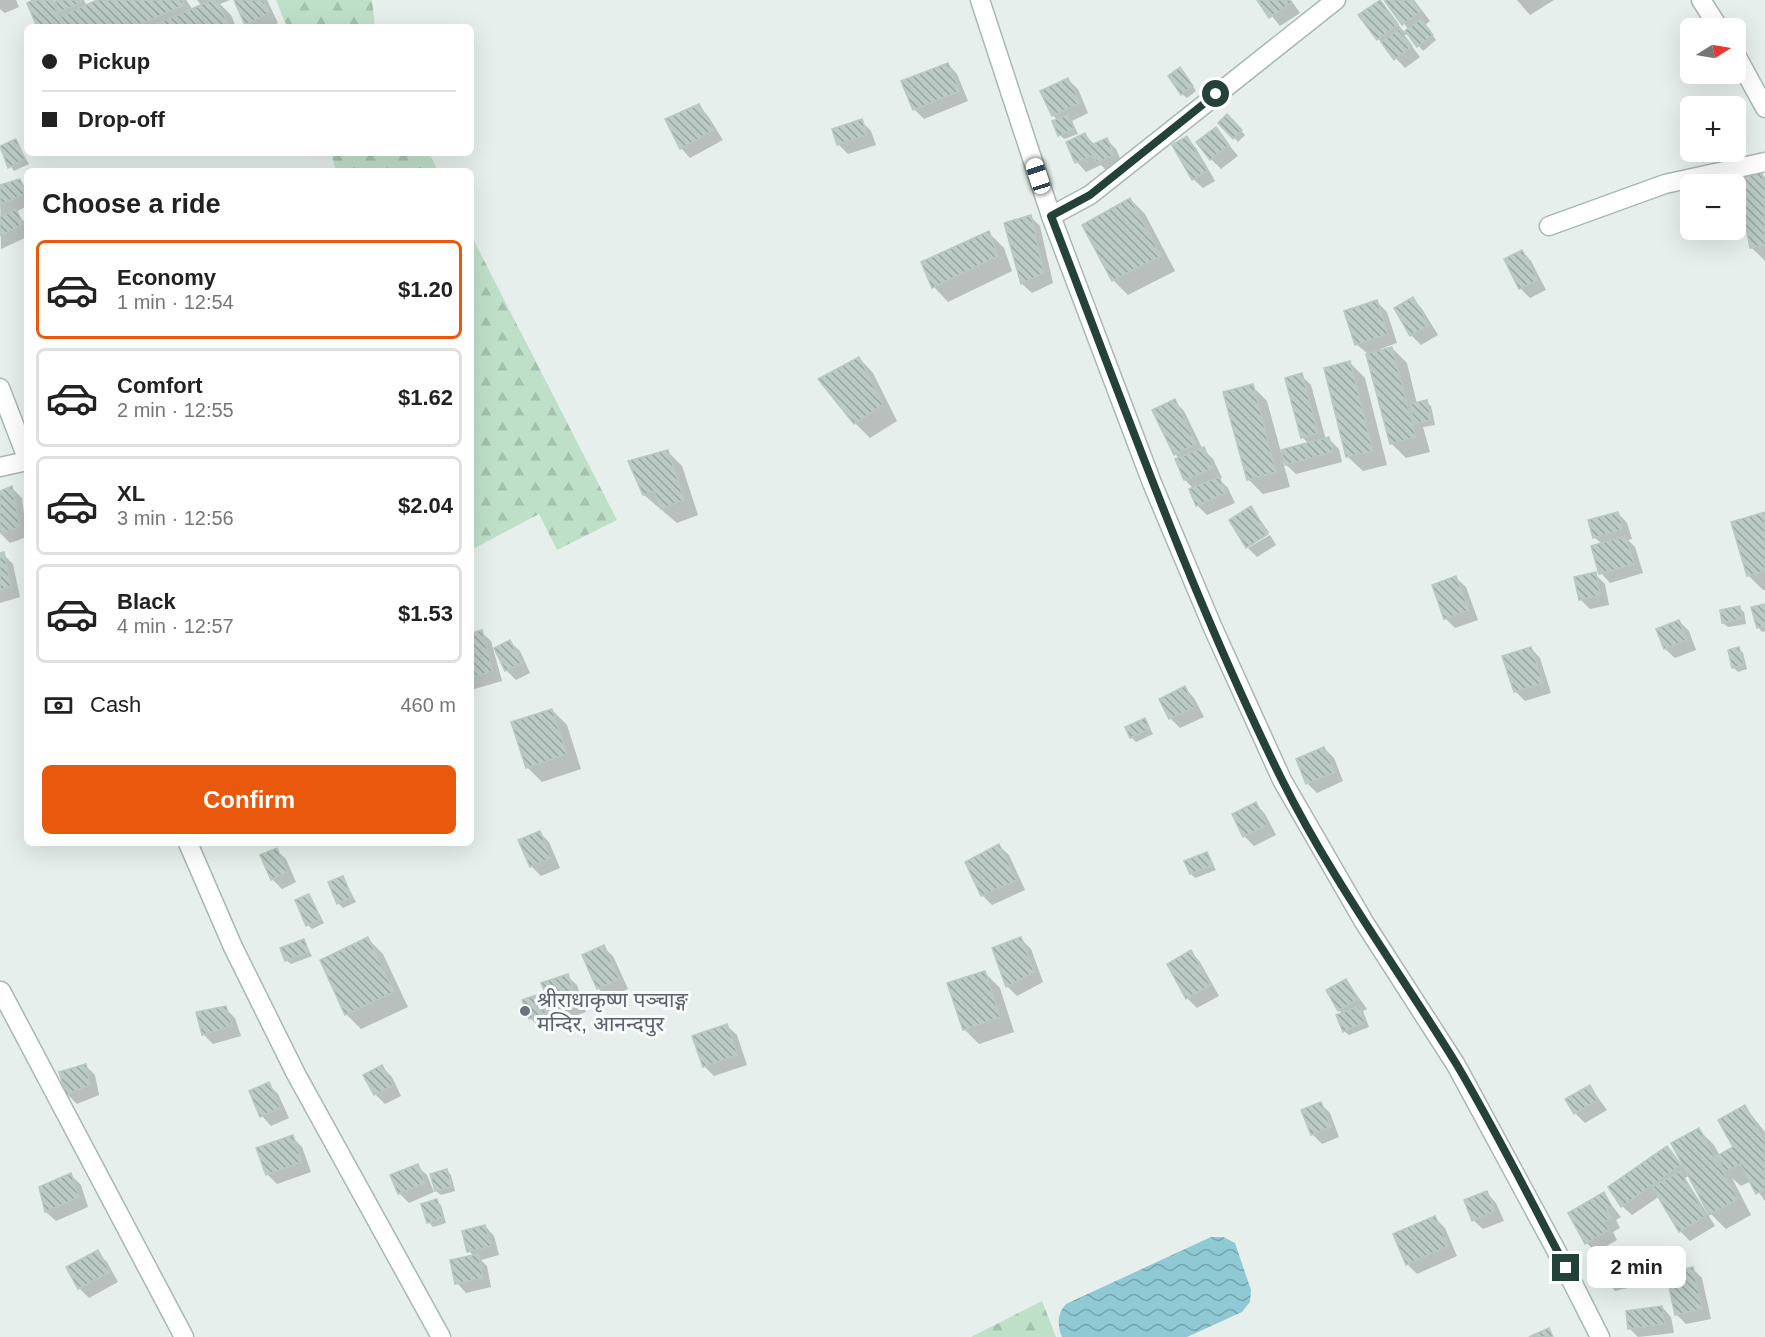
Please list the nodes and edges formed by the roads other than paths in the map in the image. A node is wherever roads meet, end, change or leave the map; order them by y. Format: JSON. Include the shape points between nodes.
{"nodes":[{"id":1,"x":980,"y":0,"type":"edge"},
{"id":2,"x":1336,"y":0,"type":"edge"},
{"id":3,"x":1701,"y":0,"type":"edge"},
{"id":4,"x":1713,"y":18,"type":"edge"},
{"id":5,"x":1746,"y":73,"type":"edge"},
{"id":6,"x":1765,"y":108,"type":"edge"},
{"id":7,"x":1765,"y":162,"type":"edge"},
{"id":8,"x":1051,"y":216,"type":"junction"},
{"id":9,"x":1549,"y":226,"type":"dead end"},
{"id":10,"x":0,"y":388,"type":"edge"},
{"id":11,"x":24,"y":452,"type":"edge"},
{"id":12,"x":24,"y":461,"type":"edge"},
{"id":13,"x":0,"y":467,"type":"edge"},
{"id":14,"x":189,"y":846,"type":"edge"},
{"id":15,"x":1,"y":991,"type":"edge"},
{"id":16,"x":184,"y":1337,"type":"edge"},
{"id":17,"x":441,"y":1337,"type":"edge"},
{"id":18,"x":1600,"y":1337,"type":"edge"}],
"edges":[{"from":1,"to":8,"type":"street"},
{"from":2,"to":8,"type":"street","via":[[1090,195]]},
{"from":3,"to":4,"type":"street"},
{"from":5,"to":6,"type":"street"},
{"from":7,"to":9,"type":"street","via":[[1665,184]]},
{"from":8,"to":18,"type":"street","via":[[1152,483],[1282,780],[1364,922],[1456,1065]]},
{"from":10,"to":11,"type":"street"},
{"from":12,"to":13,"type":"street"},
{"from":14,"to":17,"type":"street","via":[[233,947],[296,1074]]},
{"from":15,"to":16,"type":"street"}]}
